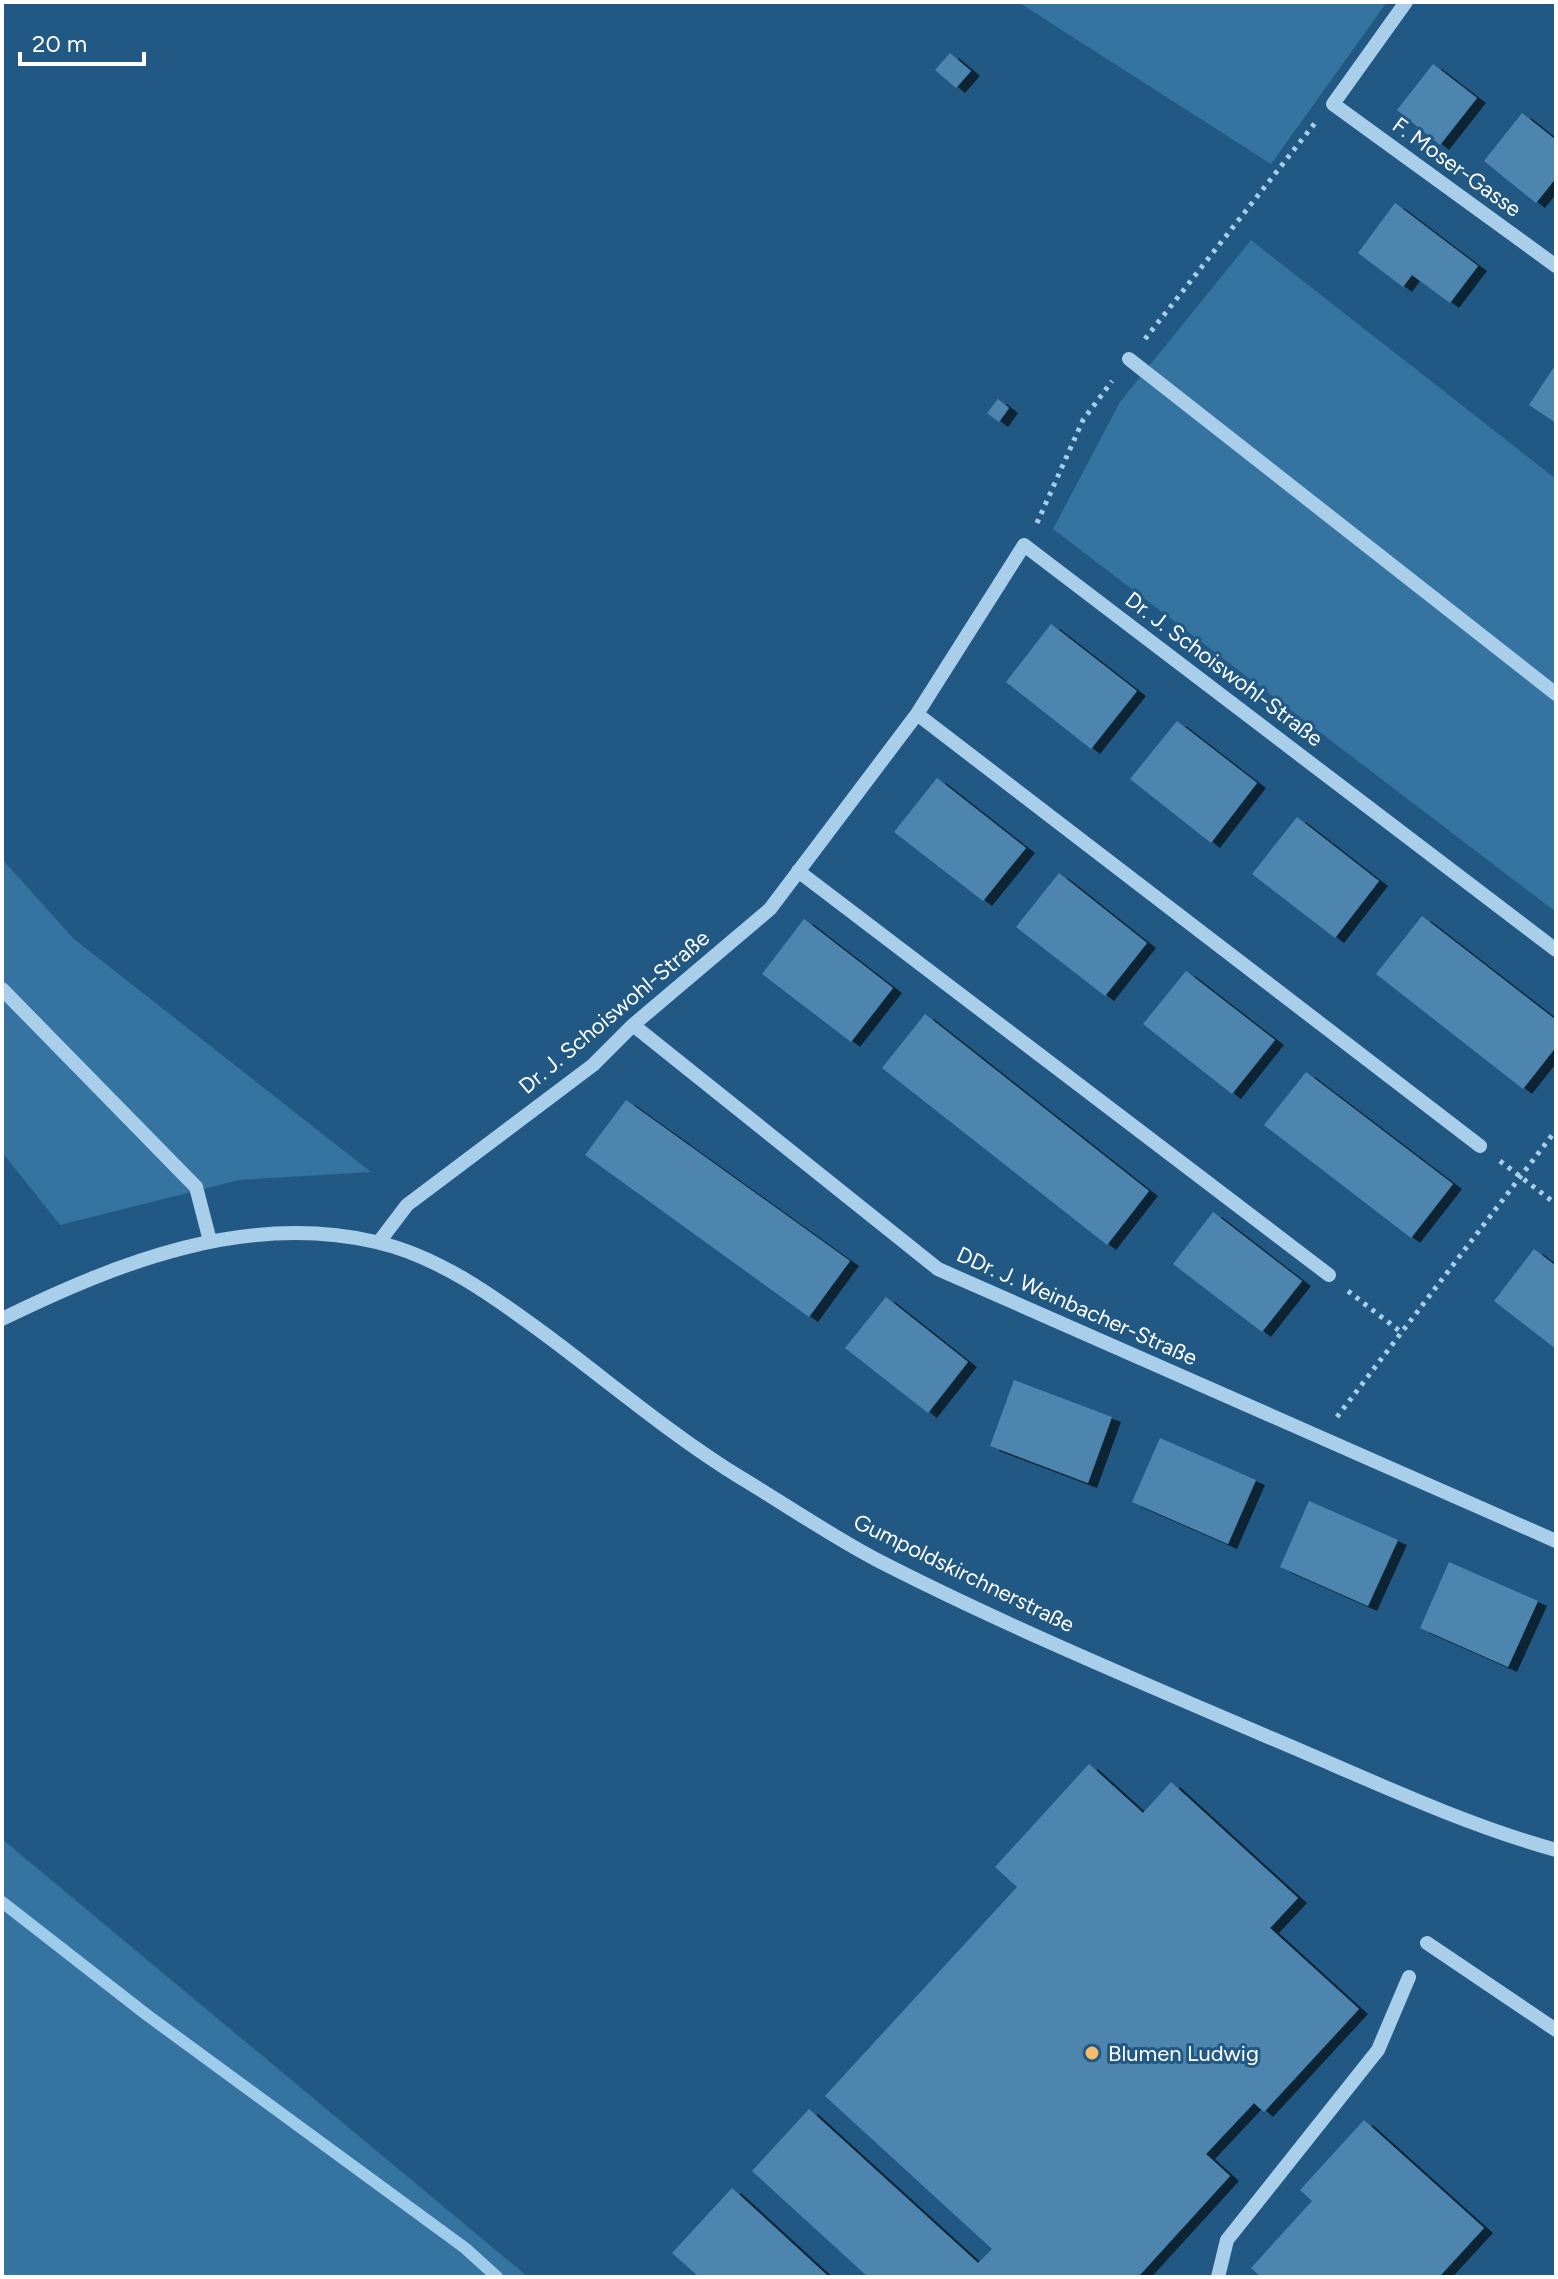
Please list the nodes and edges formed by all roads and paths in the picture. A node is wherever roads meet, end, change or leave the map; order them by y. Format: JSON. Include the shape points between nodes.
{"nodes":[{"id":1,"x":1406,"y":2,"type":"edge"},
{"id":2,"x":1333,"y":104,"type":"junction"},
{"id":3,"x":1556,"y":266,"type":"edge"},
{"id":4,"x":1129,"y":359,"type":"junction"},
{"id":5,"x":1024,"y":545,"type":"junction"},
{"id":6,"x":1556,"y":694,"type":"edge"},
{"id":7,"x":917,"y":714,"type":"junction"},
{"id":8,"x":798,"y":871,"type":"junction"},
{"id":9,"x":1556,"y":950,"type":"edge"},
{"id":10,"x":2,"y":989,"type":"edge"},
{"id":11,"x":633,"y":1025,"type":"junction"},
{"id":12,"x":1556,"y":1130,"type":"edge"},
{"id":13,"x":1480,"y":1146,"type":"dead end"},
{"id":14,"x":1518,"y":1175,"type":"junction"},
{"id":15,"x":1556,"y":1204,"type":"edge"},
{"id":16,"x":210,"y":1241,"type":"junction"},
{"id":17,"x":379,"y":1242,"type":"junction"},
{"id":18,"x":1329,"y":1275,"type":"joint"},
{"id":19,"x":2,"y":1319,"type":"edge"},
{"id":20,"x":1401,"y":1332,"type":"junction"},
{"id":21,"x":1322,"y":1437,"type":"junction"},
{"id":22,"x":1556,"y":1541,"type":"edge"},
{"id":23,"x":1556,"y":1850,"type":"edge"},
{"id":24,"x":1427,"y":1943,"type":"dead end"},
{"id":25,"x":1409,"y":1977,"type":"dead end"},
{"id":26,"x":1556,"y":2030,"type":"edge"},
{"id":27,"x":1218,"y":2277,"type":"edge"}],
"edges":[{"from":1,"to":2,"type":"street"},
{"from":2,"to":3,"type":"street","name":"F. Moser-Gasse"},
{"from":2,"to":4,"type":"path"},
{"from":4,"to":5,"type":"path","via":[[1083,420]]},
{"from":4,"to":6,"type":"street"},
{"from":5,"to":7,"type":"street","name":"Dr. J. Schoiswohl-Straße"},
{"from":5,"to":9,"type":"street","name":"Dr. J. Schoiswohl-Straße"},
{"from":7,"to":8,"type":"street","name":"Dr. J. Schoiswohl-Straße"},
{"from":7,"to":13,"type":"street"},
{"from":8,"to":11,"type":"street","name":"Dr. J. Schoiswohl-Straße","via":[[770,909]]},
{"from":8,"to":18,"type":"street"},
{"from":10,"to":16,"type":"street","via":[[196,1187]]},
{"from":11,"to":17,"type":"street","name":"Dr. J. Schoiswohl-Straße","via":[[593,1065],[407,1205]]},
{"from":11,"to":21,"type":"street","name":"DDr. J. Weinbacher-Straße","via":[[938,1269]]},
{"from":12,"to":14,"type":"path"},
{"from":14,"to":15,"type":"path"},
{"from":14,"to":20,"type":"path"},
{"from":16,"to":17,"type":"street","name":"Gumpoldskirchnerstraße","via":[[275,1231]]},
{"from":16,"to":19,"type":"street","name":"Gumpoldskirchnerstraße","via":[[123,1266]]},
{"from":17,"to":23,"type":"street","name":"Gumpoldskirchnerstraße","via":[[489,1293],[731,1472],[877,1560],[1492,1832]]},
{"from":18,"to":20,"type":"path"},
{"from":20,"to":21,"type":"path"},
{"from":21,"to":22,"type":"street","name":"DDr. J. Weinbacher-Straße"},
{"from":24,"to":26,"type":"street"},
{"from":25,"to":27,"type":"street","via":[[1378,2050],[1227,2240]]}]}
